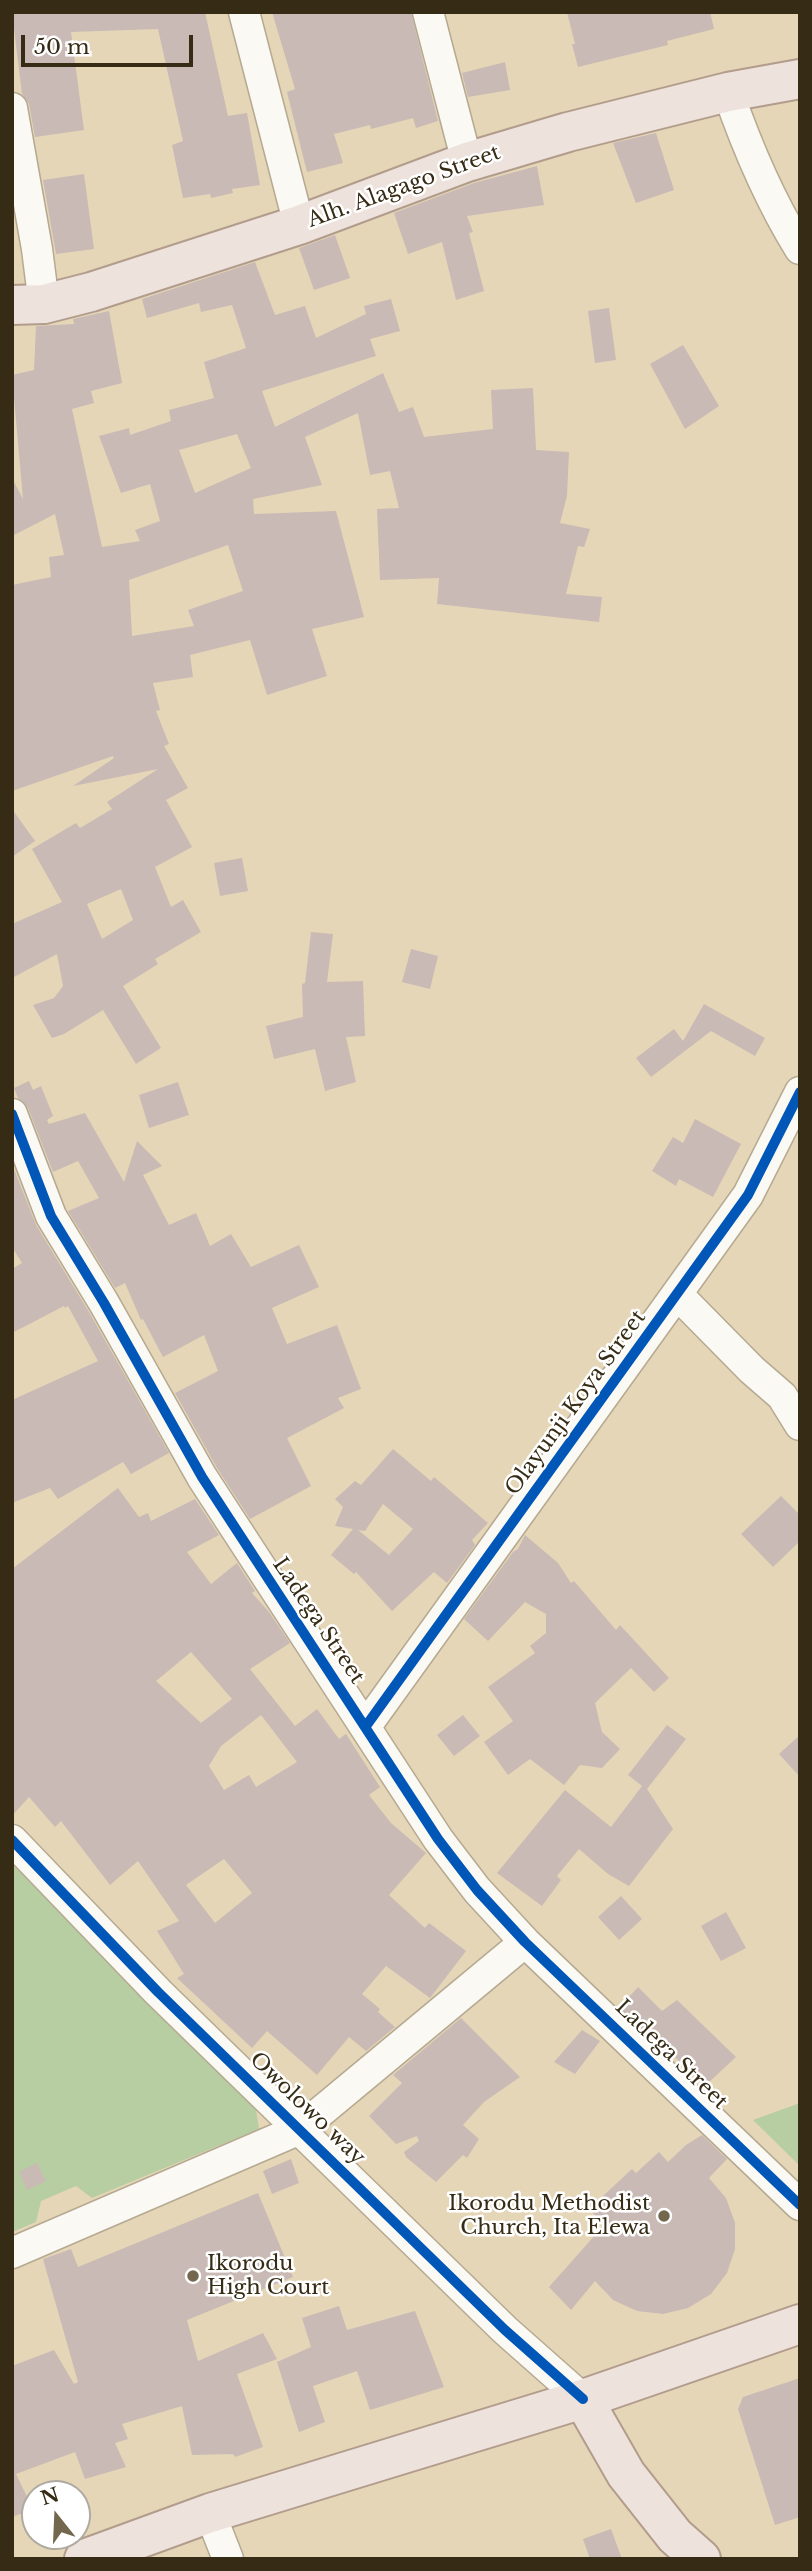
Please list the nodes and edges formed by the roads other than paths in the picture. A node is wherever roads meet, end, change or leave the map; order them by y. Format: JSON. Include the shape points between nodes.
{"nodes":[{"id":1,"x":244,"y":12,"type":"edge"},
{"id":2,"x":428,"y":12,"type":"edge"},
{"id":3,"x":800,"y":79,"type":"edge"},
{"id":4,"x":728,"y":92,"type":"junction"},
{"id":5,"x":12,"y":108,"type":"edge"},
{"id":6,"x":467,"y":162,"type":"junction"},
{"id":7,"x":299,"y":225,"type":"junction"},
{"id":8,"x":800,"y":248,"type":"edge"},
{"id":9,"x":28,"y":304,"type":"edge"},
{"id":10,"x":800,"y":1092,"type":"edge"},
{"id":11,"x":12,"y":1114,"type":"edge"},
{"id":12,"x":678,"y":1295,"type":"junction"},
{"id":13,"x":800,"y":1425,"type":"edge"},
{"id":14,"x":366,"y":1726,"type":"junction"},
{"id":15,"x":12,"y":1840,"type":"edge"},
{"id":16,"x":525,"y":1942,"type":"junction"},
{"id":17,"x":300,"y":2129,"type":"junction"},
{"id":18,"x":800,"y":2205,"type":"edge"},
{"id":19,"x":12,"y":2253,"type":"edge"},
{"id":20,"x":800,"y":2325,"type":"edge"},
{"id":21,"x":583,"y":2399,"type":"junction"},
{"id":22,"x":210,"y":2513,"type":"junction"},
{"id":23,"x":84,"y":2559,"type":"edge"},
{"id":24,"x":228,"y":2559,"type":"edge"},
{"id":25,"x":701,"y":2559,"type":"edge"}],
"edges":[{"from":1,"to":7,"type":"street"},
{"from":2,"to":6,"type":"street"},
{"from":3,"to":4,"type":"main road","name":"Alh. Alagago Street"},
{"from":4,"to":6,"type":"main road","name":"Alh. Alagago Street"},
{"from":4,"to":8,"type":"street","via":[[744,141],[777,213]]},
{"from":5,"to":9,"type":"street","via":[[37,249]]},
{"from":6,"to":7,"type":"main road","name":"Alh. Alagago Street"},
{"from":7,"to":9,"type":"main road","name":"Alh. Alagago Street","via":[[91,292]]},
{"from":10,"to":12,"type":"street","name":"Olayunji Koya Street","via":[[748,1195]]},
{"from":11,"to":14,"type":"street","name":"Ladega Street","via":[[51,1216],[202,1477]]},
{"from":12,"to":13,"type":"street","via":[[782,1396]]},
{"from":12,"to":14,"type":"street","name":"Olayunji Koya Street"},
{"from":14,"to":16,"type":"street","name":"Ladega Street","via":[[438,1839]]},
{"from":15,"to":17,"type":"street","name":"Owolowo way","via":[[158,1992]]},
{"from":16,"to":17,"type":"street"},
{"from":16,"to":18,"type":"street","name":"Ladega Street"},
{"from":17,"to":19,"type":"street"},
{"from":17,"to":21,"type":"street","name":"Owolowo way","via":[[505,2330]]},
{"from":20,"to":21,"type":"main road"},
{"from":21,"to":22,"type":"main road"},
{"from":21,"to":25,"type":"main road","via":[[626,2474],[675,2536]]},
{"from":22,"to":23,"type":"main road"},
{"from":22,"to":24,"type":"street"}]}
